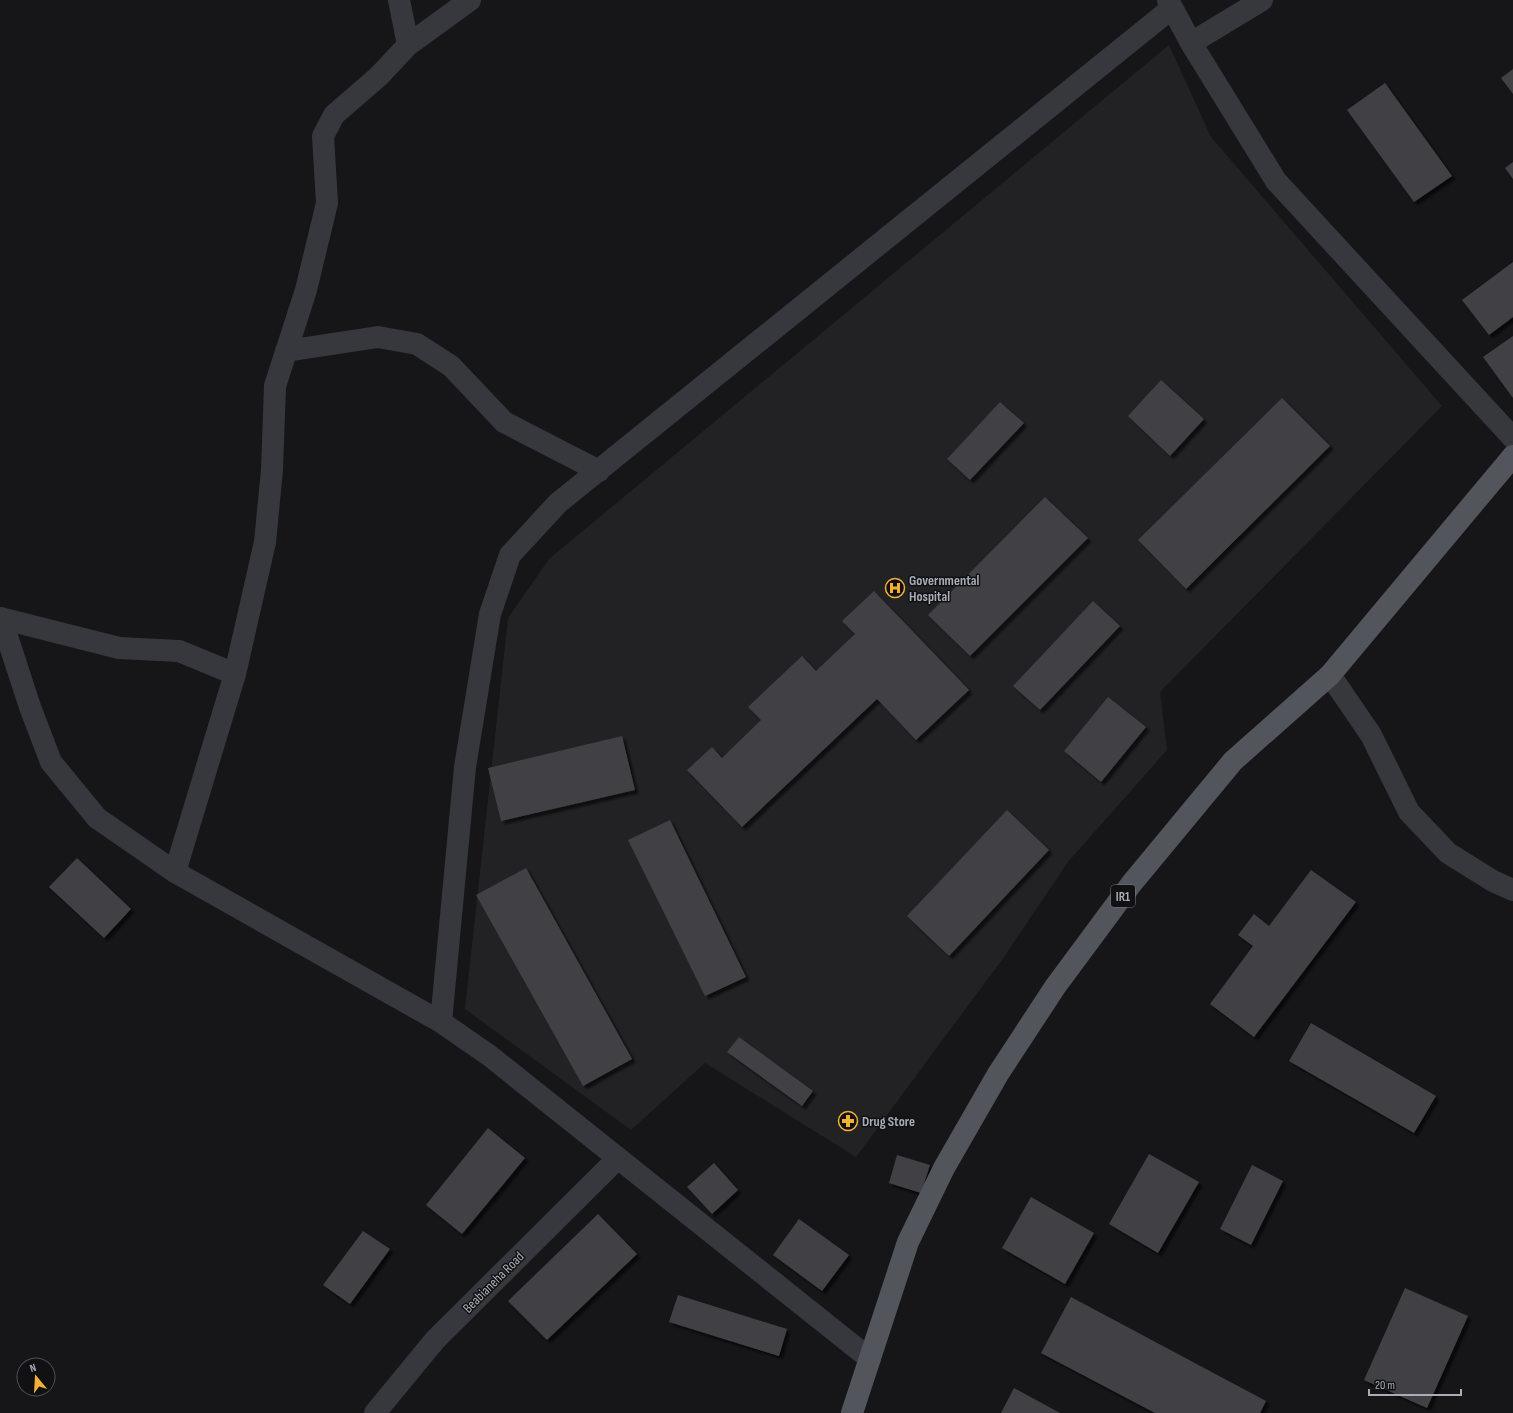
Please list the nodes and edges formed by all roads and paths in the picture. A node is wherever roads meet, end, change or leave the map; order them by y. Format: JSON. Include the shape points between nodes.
{"nodes":[{"id":1,"x":399,"y":0,"type":"edge"},
{"id":2,"x":470,"y":0,"type":"edge"},
{"id":3,"x":1262,"y":0,"type":"edge"},
{"id":4,"x":1170,"y":4,"type":"edge"},
{"id":5,"x":1191,"y":43,"type":"junction"},
{"id":6,"x":408,"y":46,"type":"junction"},
{"id":7,"x":286,"y":351,"type":"junction"},
{"id":8,"x":1513,"y":438,"type":"edge"},
{"id":9,"x":1513,"y":456,"type":"edge"},
{"id":10,"x":599,"y":471,"type":"junction"},
{"id":11,"x":1,"y":618,"type":"edge"},
{"id":12,"x":234,"y":674,"type":"junction"},
{"id":13,"x":1330,"y":675,"type":"junction"},
{"id":14,"x":175,"y":872,"type":"junction"},
{"id":15,"x":1513,"y":890,"type":"edge"},
{"id":16,"x":441,"y":1022,"type":"junction"},
{"id":17,"x":618,"y":1158,"type":"junction"},
{"id":18,"x":870,"y":1359,"type":"junction"},
{"id":19,"x":375,"y":1413,"type":"edge"},
{"id":20,"x":852,"y":1413,"type":"edge"}],
"edges":[{"from":1,"to":6,"type":"street"},
{"from":2,"to":6,"type":"street"},
{"from":3,"to":5,"type":"street"},
{"from":4,"to":5,"type":"street"},
{"from":4,"to":10,"type":"street"},
{"from":5,"to":8,"type":"street","via":[[1276,181]]},
{"from":6,"to":7,"type":"street","via":[[379,76],[334,115],[323,136],[327,203],[306,290]]},
{"from":7,"to":10,"type":"street","via":[[378,337],[417,344],[451,366],[504,422]]},
{"from":7,"to":12,"type":"street","via":[[275,386],[272,470],[264,542]]},
{"from":9,"to":13,"type":"main road","number":"IR1"},
{"from":10,"to":16,"type":"street","via":[[558,503],[510,555],[490,614],[465,767]]},
{"from":11,"to":12,"type":"street","via":[[119,648],[179,650]]},
{"from":11,"to":14,"type":"street","via":[[51,762],[97,818]]},
{"from":12,"to":14,"type":"street"},
{"from":13,"to":15,"type":"street","via":[[1371,735],[1409,812],[1448,853],[1493,881]]},
{"from":13,"to":18,"type":"main road","number":"IR1","via":[[1233,761],[1132,883],[1055,987],[998,1074],[944,1168],[908,1242]]},
{"from":14,"to":16,"type":"street"},
{"from":16,"to":17,"type":"street","via":[[490,1056]]},
{"from":17,"to":18,"type":"street"},
{"from":17,"to":19,"type":"street","name":"Beabianeha Road","via":[[435,1340]]},
{"from":18,"to":20,"type":"main road","number":"IR1"}]}
